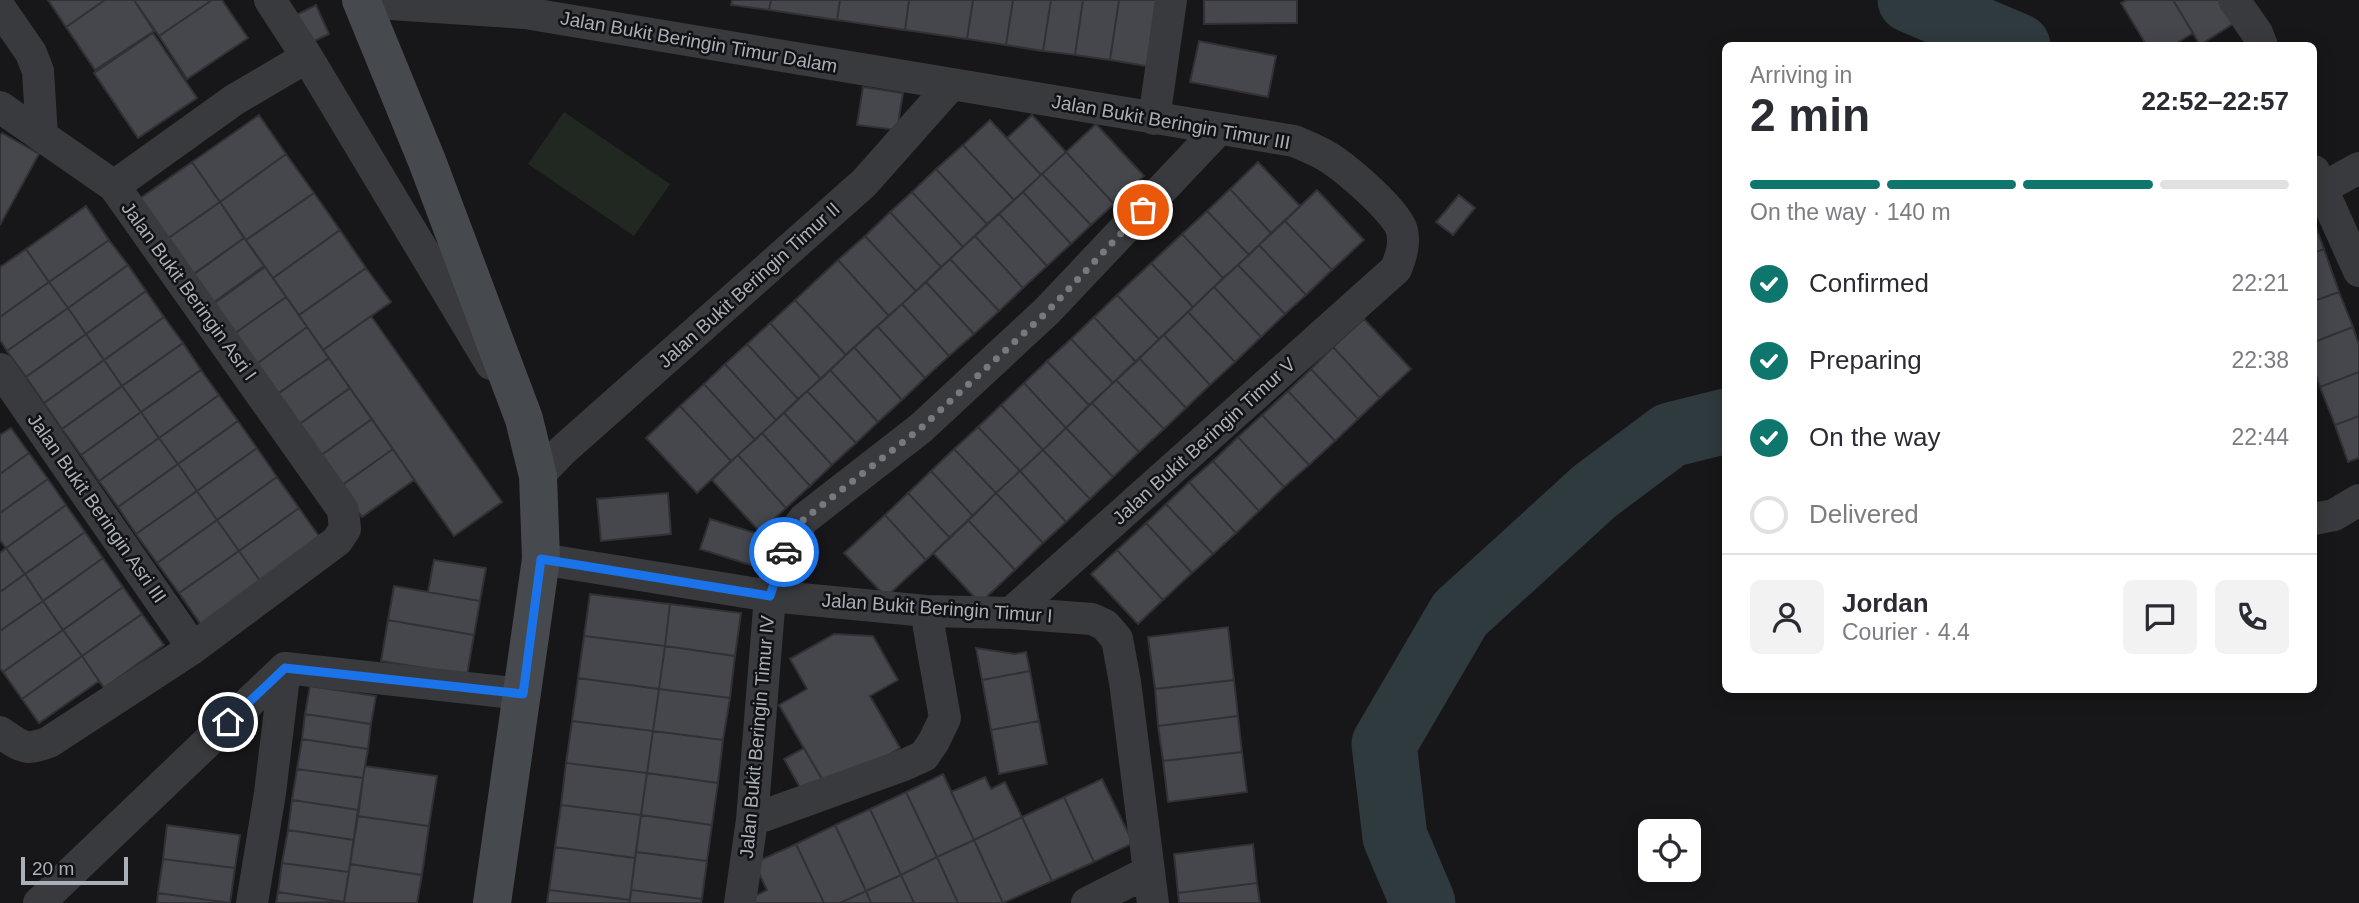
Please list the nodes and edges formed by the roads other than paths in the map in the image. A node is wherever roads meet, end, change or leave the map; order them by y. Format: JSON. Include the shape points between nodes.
{"nodes":[{"id":1,"x":270,"y":0,"type":"edge"},
{"id":2,"x":1171,"y":0,"type":"edge"},
{"id":3,"x":2234,"y":0,"type":"edge"},
{"id":4,"x":361,"y":1,"type":"edge"},
{"id":5,"x":526,"y":6,"type":"edge"},
{"id":6,"x":0,"y":8,"type":"edge"},
{"id":7,"x":2260,"y":42,"type":"edge"},
{"id":8,"x":307,"y":57,"type":"junction"},
{"id":9,"x":951,"y":85,"type":"junction"},
{"id":10,"x":0,"y":107,"type":"edge"},
{"id":11,"x":1154,"y":119,"type":"junction"},
{"id":12,"x":1219,"y":129,"type":"junction"},
{"id":13,"x":42,"y":136,"type":"junction"},
{"id":14,"x":2359,"y":168,"type":"edge"},
{"id":15,"x":2317,"y":180,"type":"edge"},
{"id":16,"x":114,"y":187,"type":"junction"},
{"id":17,"x":1396,"y":268,"type":"joint"},
{"id":18,"x":2359,"y":271,"type":"edge"},
{"id":19,"x":0,"y":369,"type":"edge"},
{"id":20,"x":524,"y":419,"type":"junction"},
{"id":21,"x":538,"y":476,"type":"junction"},
{"id":22,"x":2359,"y":500,"type":"edge"},
{"id":23,"x":2317,"y":519,"type":"edge"},
{"id":24,"x":541,"y":559,"type":"junction"},
{"id":25,"x":770,"y":596,"type":"junction"},
{"id":26,"x":926,"y":611,"type":"junction"},
{"id":27,"x":1011,"y":613,"type":"junction"},
{"id":28,"x":193,"y":648,"type":"junction"},
{"id":29,"x":285,"y":668,"type":"junction"},
{"id":30,"x":523,"y":694,"type":"junction"},
{"id":31,"x":0,"y":732,"type":"edge"},
{"id":32,"x":752,"y":820,"type":"junction"},
{"id":33,"x":1148,"y":872,"type":"junction"},
{"id":34,"x":39,"y":903,"type":"edge"},
{"id":35,"x":252,"y":903,"type":"edge"},
{"id":36,"x":492,"y":903,"type":"edge"},
{"id":37,"x":740,"y":903,"type":"edge"},
{"id":38,"x":1087,"y":903,"type":"edge"},
{"id":39,"x":1153,"y":903,"type":"edge"}],
"edges":[{"from":1,"to":8,"type":"street"},
{"from":2,"to":11,"type":"street"},
{"from":3,"to":7,"type":"street"},
{"from":4,"to":5,"type":"street","name":"Jalan Bukit Beringin Timur Dalam"},
{"from":4,"to":20,"type":"street"},
{"from":5,"to":9,"type":"street","name":"Jalan Bukit Beringin Timur Dalam"},
{"from":6,"to":13,"type":"street","via":[[38,71]]},
{"from":8,"to":16,"type":"street","via":[[234,100]]},
{"from":8,"to":20,"type":"street"},
{"from":9,"to":11,"type":"street","name":"Jalan Bukit Beringin Timur III"},
{"from":9,"to":21,"type":"street","name":"Jalan Bukit Beringin Timur II","via":[[864,183]]},
{"from":10,"to":13,"type":"street","name":"Jalan Bukit Beringin Asri I"},
{"from":11,"to":12,"type":"street","name":"Jalan Bukit Beringin Timur III"},
{"from":12,"to":17,"type":"street","name":"Jalan Bukit Beringin Timur III","via":[[1294,141],[1335,161],[1392,212],[1404,246]]},
{"from":12,"to":25,"type":"street","name":"Jalan Bukit Beringin Timur IV","via":[[1047,312],[921,428],[804,519],[787,541]]},
{"from":13,"to":16,"type":"street","name":"Jalan Bukit Beringin Asri I"},
{"from":14,"to":15,"type":"street"},
{"from":15,"to":18,"type":"street"},
{"from":16,"to":28,"type":"street","name":"Jalan Bukit Beringin Asri I","via":[[343,510],[345,529],[337,541]]},
{"from":17,"to":27,"type":"street","name":"Jalan Bukit Beringin Timur V"},
{"from":19,"to":28,"type":"street","name":"Jalan Bukit Beringin Asri III"},
{"from":20,"to":21,"type":"street"},
{"from":21,"to":24,"type":"street"},
{"from":22,"to":23,"type":"street","via":[[2334,516]]},
{"from":24,"to":25,"type":"street","name":"Jalan Bukit Beringin Timur I"},
{"from":24,"to":30,"type":"street"},
{"from":25,"to":26,"type":"street","name":"Jalan Bukit Beringin Timur I"},
{"from":25,"to":32,"type":"street","name":"Jalan Bukit Beringin Timur IV"},
{"from":26,"to":27,"type":"street","name":"Jalan Bukit Beringin Timur I"},
{"from":26,"to":32,"type":"street","via":[[945,718],[923,756]]},
{"from":27,"to":33,"type":"street","name":"Jalan Bukit Beringin Timur I","via":[[1092,619],[1117,639]]},
{"from":28,"to":31,"type":"street","via":[[49,742],[33,748]]},
{"from":29,"to":30,"type":"street"},
{"from":29,"to":34,"type":"street"},
{"from":29,"to":35,"type":"street"},
{"from":30,"to":36,"type":"street"},
{"from":32,"to":37,"type":"street","name":"Jalan Bukit Beringin Timur IV"},
{"from":33,"to":38,"type":"street"},
{"from":33,"to":39,"type":"street","name":"Jalan Bukit Beringin Timur I"}]}
